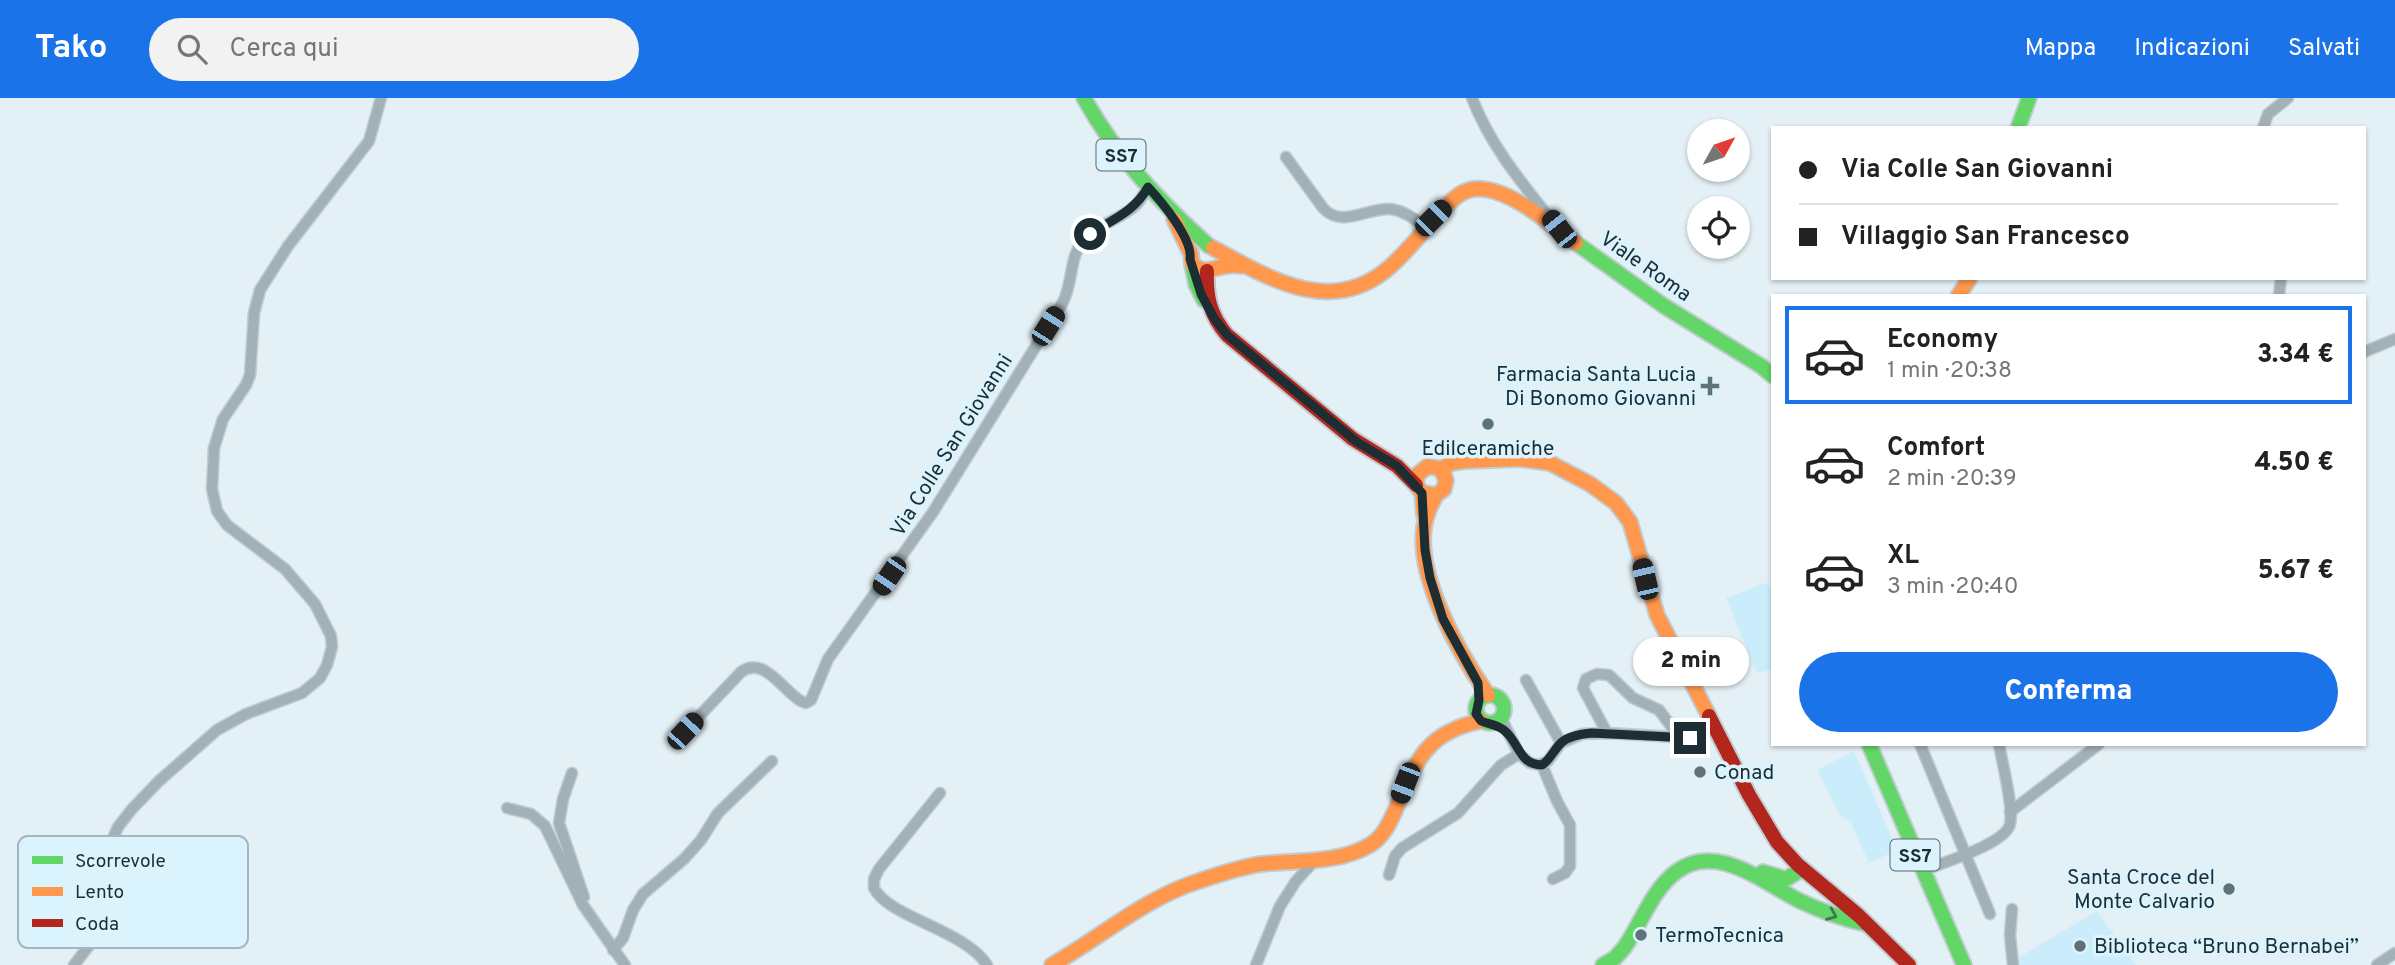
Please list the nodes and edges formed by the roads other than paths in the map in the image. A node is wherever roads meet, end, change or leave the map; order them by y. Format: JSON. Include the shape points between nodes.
{"nodes":[{"id":1,"x":381,"y":98,"type":"edge"},
{"id":2,"x":1084,"y":98,"type":"edge"},
{"id":3,"x":1472,"y":98,"type":"edge"},
{"id":4,"x":2029,"y":98,"type":"edge"},
{"id":5,"x":2288,"y":98,"type":"edge"},
{"id":6,"x":2019,"y":126,"type":"edge"},
{"id":7,"x":2264,"y":126,"type":"edge"},
{"id":8,"x":1286,"y":157,"type":"dead end"},
{"id":9,"x":1148,"y":187,"type":"junction"},
{"id":10,"x":1165,"y":205,"type":"junction"},
{"id":11,"x":1426,"y":227,"type":"junction"},
{"id":12,"x":1559,"y":229,"type":"junction"},
{"id":13,"x":1211,"y":247,"type":"junction"},
{"id":14,"x":1191,"y":259,"type":"junction"},
{"id":15,"x":1246,"y":266,"type":"junction"},
{"id":16,"x":1209,"y":271,"type":"junction"},
{"id":17,"x":1207,"y":304,"type":"junction"},
{"id":18,"x":2395,"y":338,"type":"edge"},
{"id":19,"x":2366,"y":351,"type":"edge"},
{"id":20,"x":1771,"y":373,"type":"edge"},
{"id":21,"x":1397,"y":466,"type":"junction"},
{"id":22,"x":1438,"y":472,"type":"junction"},
{"id":23,"x":1425,"y":491,"type":"junction"},
{"id":24,"x":1526,"y":680,"type":"dead end"},
{"id":25,"x":1487,"y":711,"type":"junction"},
{"id":26,"x":1716,"y":729,"type":"junction"},
{"id":27,"x":685,"y":731,"type":"dead end"},
{"id":28,"x":1607,"y":733,"type":"junction"},
{"id":29,"x":1680,"y":738,"type":"junction"},
{"id":30,"x":1561,"y":743,"type":"junction"},
{"id":31,"x":1870,"y":746,"type":"edge"},
{"id":32,"x":1921,"y":746,"type":"edge"},
{"id":33,"x":1999,"y":746,"type":"edge"},
{"id":34,"x":2096,"y":746,"type":"edge"},
{"id":35,"x":1519,"y":754,"type":"junction"},
{"id":36,"x":772,"y":761,"type":"dead end"},
{"id":37,"x":1542,"y":765,"type":"junction"},
{"id":38,"x":572,"y":773,"type":"dead end"},
{"id":39,"x":940,"y":793,"type":"dead end"},
{"id":40,"x":507,"y":808,"type":"dead end"},
{"id":41,"x":2010,"y":813,"type":"junction"},
{"id":42,"x":114,"y":836,"type":"edge"},
{"id":43,"x":1965,"y":854,"type":"junction"},
{"id":44,"x":1316,"y":859,"type":"junction"},
{"id":45,"x":1740,"y":869,"type":"junction"},
{"id":46,"x":1802,"y":869,"type":"junction"},
{"id":47,"x":1922,"y":871,"type":"junction"},
{"id":48,"x":1389,"y":875,"type":"dead end"},
{"id":49,"x":1553,"y":879,"type":"dead end"},
{"id":50,"x":1829,"y":890,"type":"junction"},
{"id":51,"x":1797,"y":900,"type":"junction"},
{"id":52,"x":2012,"y":909,"type":"dead end"},
{"id":53,"x":1990,"y":914,"type":"dead end"},
{"id":54,"x":1868,"y":924,"type":"junction"},
{"id":55,"x":605,"y":938,"type":"junction"},
{"id":56,"x":88,"y":948,"type":"edge"},
{"id":57,"x":613,"y":950,"type":"junction"},
{"id":58,"x":2395,"y":953,"type":"edge"},
{"id":59,"x":74,"y":965,"type":"edge"},
{"id":60,"x":625,"y":965,"type":"edge"},
{"id":61,"x":987,"y":965,"type":"edge"},
{"id":62,"x":1052,"y":965,"type":"edge"},
{"id":63,"x":1256,"y":965,"type":"edge"},
{"id":64,"x":1603,"y":965,"type":"edge"},
{"id":65,"x":1909,"y":965,"type":"edge"},
{"id":66,"x":1964,"y":965,"type":"edge"},
{"id":67,"x":2013,"y":965,"type":"edge"},
{"id":68,"x":2377,"y":965,"type":"edge"}],
"edges":[{"from":1,"to":42,"type":"street","via":[[369,141],[260,290],[250,375],[221,423],[213,461],[217,512],[285,569],[314,604],[331,636],[327,665],[306,691],[218,730],[132,808]]},
{"from":2,"to":9,"type":"main road","name":"Viale Roma","number":"SS7"},
{"from":3,"to":12,"type":"street","via":[[1501,155]]},
{"from":4,"to":6,"type":"main road"},
{"from":5,"to":7,"type":"street","via":[[2269,114]]},
{"from":8,"to":11,"type":"street","via":[[1332,216],[1394,209]]},
{"from":9,"to":10,"type":"main road","name":"Viale Roma","number":"SS7"},
{"from":9,"to":27,"type":"street","name":"Via Colle San Giovanni","via":[[1136,205],[1081,243],[1062,304],[933,512],[828,659],[811,700],[798,700],[763,670],[749,667]]},
{"from":10,"to":13,"type":"main road","name":"Viale Roma"},
{"from":10,"to":14,"type":"main road","name":"Viale Roma","number":"SS7"},
{"from":11,"to":12,"type":"main road","name":"Viale Roma","via":[[1456,196],[1482,189],[1511,198]]},
{"from":11,"to":15,"type":"main road","name":"Viale Roma","via":[[1387,271],[1354,290],[1330,293],[1299,288]]},
{"from":12,"to":20,"type":"main road","name":"Viale Roma","via":[[1673,312]]},
{"from":13,"to":14,"type":"main road","via":[[1200,245]]},
{"from":13,"to":15,"type":"main road","name":"Viale Roma"},
{"from":13,"to":16,"type":"main road","via":[[1217,259]]},
{"from":14,"to":16,"type":"main road","via":[[1198,270]]},
{"from":14,"to":17,"type":"main road","name":"Viale Roma"},
{"from":15,"to":16,"type":"main road"},
{"from":16,"to":17,"type":"main road"},
{"from":17,"to":21,"type":"main road","name":"Viale Roma","via":[[1223,331],[1241,348],[1357,442]]},
{"from":18,"to":19,"type":"street"},
{"from":21,"to":22,"type":"main road"},
{"from":21,"to":23,"type":"main road","name":"Viale Roma"},
{"from":22,"to":23,"type":"main road","via":[[1444,489]]},
{"from":22,"to":23,"type":"main road","via":[[1419,471]]},
{"from":22,"to":26,"type":"main road","via":[[1476,462],[1549,462],[1621,505],[1632,527],[1653,605]]},
{"from":23,"to":25,"type":"main road","via":[[1430,502],[1424,520],[1425,550],[1435,597]]},
{"from":24,"to":30,"type":"street"},
{"from":25,"to":35,"type":"street","via":[[1508,733]]},
{"from":25,"to":44,"type":"main road","via":[[1449,729],[1426,747],[1414,762],[1388,827],[1378,838],[1357,852]]},
{"from":26,"to":29,"type":"street"},
{"from":26,"to":46,"type":"main road","via":[[1764,823]]},
{"from":28,"to":29,"type":"street"},
{"from":28,"to":29,"type":"street","via":[[1583,688],[1586,678],[1601,673],[1633,698],[1657,708]]},
{"from":28,"to":30,"type":"street","via":[[1582,734]]},
{"from":30,"to":37,"type":"street"},
{"from":31,"to":47,"type":"main road","number":"SS7"},
{"from":32,"to":43,"type":"street"},
{"from":33,"to":41,"type":"street"},
{"from":34,"to":41,"type":"street"},
{"from":35,"to":37,"type":"street"},
{"from":35,"to":48,"type":"street","via":[[1502,765],[1458,813],[1402,848]]},
{"from":36,"to":57,"type":"street","via":[[718,813],[684,859],[643,894]]},
{"from":37,"to":49,"type":"street","via":[[1570,825],[1570,866]]},
{"from":38,"to":55,"type":"street","via":[[560,828],[582,892]]},
{"from":39,"to":61,"type":"street","via":[[879,869],[874,888],[886,901],[970,947]]},
{"from":40,"to":55,"type":"street","via":[[531,814],[545,826],[574,889]]},
{"from":41,"to":43,"type":"street","via":[[2005,834]]},
{"from":43,"to":47,"type":"street"},
{"from":43,"to":53,"type":"street"},
{"from":44,"to":62,"type":"main road","via":[[1249,867],[1188,885],[1138,909]]},
{"from":44,"to":63,"type":"street","via":[[1280,906]]},
{"from":45,"to":46,"type":"main road","via":[[1782,879]]},
{"from":45,"to":51,"type":"main road"},
{"from":45,"to":64,"type":"main road","via":[[1714,862],[1682,868],[1660,891],[1624,948]]},
{"from":46,"to":50,"type":"main road"},
{"from":47,"to":66,"type":"main road","number":"SS7"},
{"from":50,"to":51,"type":"main road"},
{"from":50,"to":54,"type":"main road"},
{"from":51,"to":54,"type":"main road","one_way":true,"via":[[1839,918]]},
{"from":52,"to":67,"type":"street"},
{"from":54,"to":65,"type":"main road"},
{"from":55,"to":57,"type":"street"},
{"from":56,"to":59,"type":"street"},
{"from":57,"to":60,"type":"street"},
{"from":58,"to":68,"type":"street"}]}
